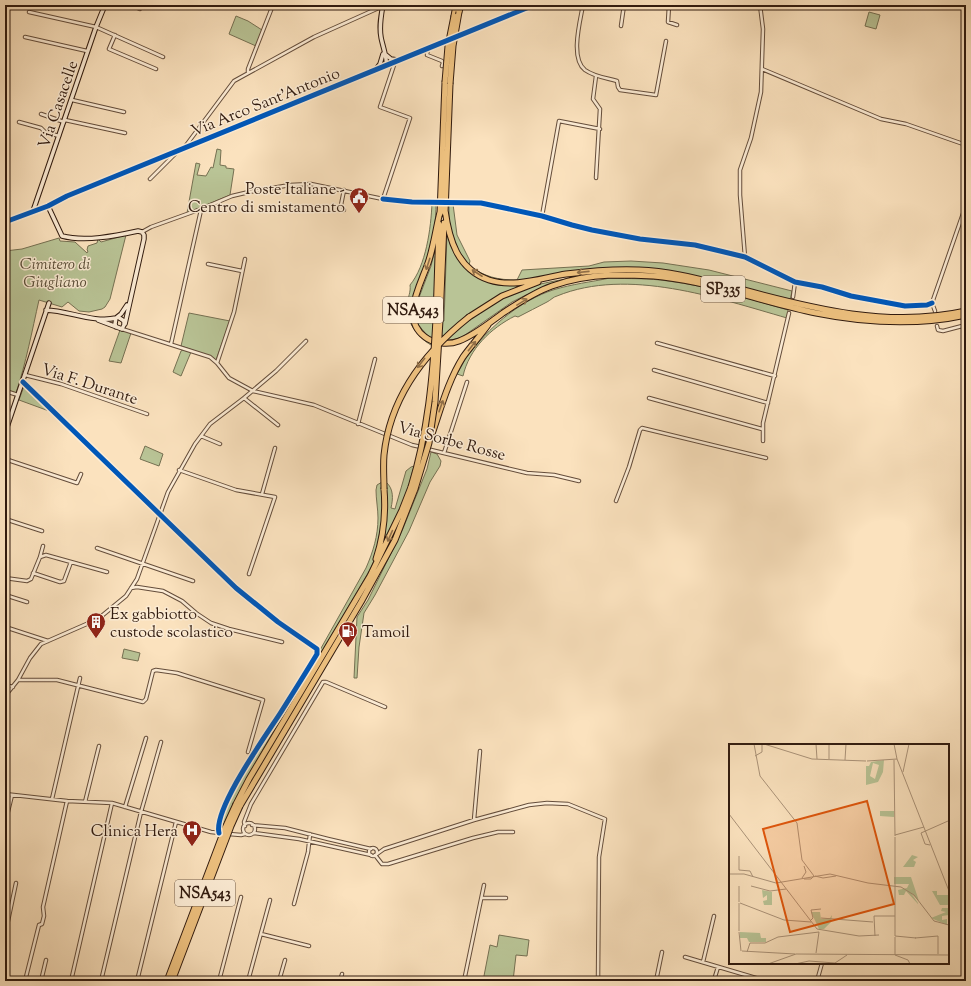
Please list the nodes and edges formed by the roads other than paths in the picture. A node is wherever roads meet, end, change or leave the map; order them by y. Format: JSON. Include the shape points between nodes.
{"nodes":[{"id":1,"x":106,"y":5,"type":"edge"},
{"id":2,"x":131,"y":5,"type":"edge"},
{"id":3,"x":273,"y":5,"type":"edge"},
{"id":4,"x":456,"y":5,"type":"edge"},
{"id":5,"x":461,"y":5,"type":"edge"},
{"id":6,"x":534,"y":5,"type":"edge"},
{"id":7,"x":582,"y":5,"type":"edge"},
{"id":8,"x":624,"y":5,"type":"edge"},
{"id":9,"x":669,"y":5,"type":"edge"},
{"id":10,"x":760,"y":5,"type":"edge"},
{"id":11,"x":383,"y":6,"type":"edge"},
{"id":12,"x":140,"y":9,"type":"dead end"},
{"id":13,"x":29,"y":12,"type":"dead end"},
{"id":14,"x":677,"y":25,"type":"dead end"},
{"id":15,"x":621,"y":26,"type":"dead end"},
{"id":16,"x":96,"y":27,"type":"junction"},
{"id":17,"x":115,"y":35,"type":"junction"},
{"id":18,"x":25,"y":37,"type":"dead end"},
{"id":19,"x":666,"y":41,"type":"dead end"},
{"id":20,"x":428,"y":48,"type":"junction"},
{"id":21,"x":88,"y":51,"type":"junction"},
{"id":22,"x":384,"y":53,"type":"junction"},
{"id":23,"x":163,"y":57,"type":"dead end"},
{"id":24,"x":396,"y":61,"type":"junction"},
{"id":25,"x":386,"y":65,"type":"junction"},
{"id":26,"x":442,"y":66,"type":"dead end"},
{"id":27,"x":156,"y":69,"type":"dead end"},
{"id":28,"x":377,"y":69,"type":"junction"},
{"id":29,"x":762,"y":69,"type":"junction"},
{"id":30,"x":248,"y":73,"type":"junction"},
{"id":31,"x":596,"y":76,"type":"junction"},
{"id":32,"x":448,"y":83,"type":"junction"},
{"id":33,"x":72,"y":100,"type":"junction"},
{"id":34,"x":124,"y":112,"type":"dead end"},
{"id":35,"x":41,"y":114,"type":"dead end"},
{"id":36,"x":65,"y":121,"type":"junction"},
{"id":37,"x":19,"y":122,"type":"dead end"},
{"id":38,"x":600,"y":129,"type":"junction"},
{"id":39,"x":125,"y":134,"type":"dead end"},
{"id":40,"x":59,"y":136,"type":"junction"},
{"id":41,"x":966,"y":145,"type":"edge"},
{"id":42,"x":184,"y":148,"type":"junction"},
{"id":43,"x":179,"y":150,"type":"junction"},
{"id":44,"x":596,"y":178,"type":"dead end"},
{"id":45,"x":150,"y":179,"type":"dead end"},
{"id":46,"x":344,"y":190,"type":"junction"},
{"id":47,"x":383,"y":199,"type":"junction"},
{"id":48,"x":436,"y":203,"type":"dead end"},
{"id":49,"x":449,"y":203,"type":"dead end"},
{"id":50,"x":966,"y":205,"type":"edge"},
{"id":51,"x":48,"y":206,"type":"junction"},
{"id":52,"x":201,"y":209,"type":"junction"},
{"id":53,"x":344,"y":210,"type":"dead end"},
{"id":54,"x":32,"y":211,"type":"junction"},
{"id":55,"x":442,"y":211,"type":"junction"},
{"id":56,"x":542,"y":216,"type":"junction"},
{"id":57,"x":5,"y":222,"type":"edge"},
{"id":58,"x":142,"y":232,"type":"junction"},
{"id":59,"x":745,"y":257,"type":"junction"},
{"id":60,"x":245,"y":259,"type":"dead end"},
{"id":61,"x":208,"y":264,"type":"dead end"},
{"id":62,"x":242,"y":271,"type":"junction"},
{"id":63,"x":795,"y":282,"type":"junction"},
{"id":64,"x":527,"y":284,"type":"junction"},
{"id":65,"x":793,"y":297,"type":"dead end"},
{"id":66,"x":130,"y":300,"type":"junction"},
{"id":67,"x":49,"y":303,"type":"dead end"},
{"id":68,"x":932,"y":303,"type":"junction"},
{"id":69,"x":46,"y":310,"type":"junction"},
{"id":70,"x":935,"y":311,"type":"dead end"},
{"id":71,"x":966,"y":311,"type":"edge"},
{"id":72,"x":789,"y":313,"type":"dead end"},
{"id":73,"x":966,"y":315,"type":"edge"},
{"id":74,"x":94,"y":318,"type":"junction"},
{"id":75,"x":117,"y":318,"type":"junction"},
{"id":76,"x":438,"y":319,"type":"junction"},
{"id":77,"x":490,"y":323,"type":"junction"},
{"id":78,"x":124,"y":324,"type":"junction"},
{"id":79,"x":966,"y":325,"type":"edge"},
{"id":80,"x":937,"y":326,"type":"dead end"},
{"id":81,"x":116,"y":327,"type":"junction"},
{"id":82,"x":122,"y":329,"type":"junction"},
{"id":83,"x":306,"y":341,"type":"dead end"},
{"id":84,"x":658,"y":343,"type":"dead end"},
{"id":85,"x":171,"y":344,"type":"junction"},
{"id":86,"x":374,"y":359,"type":"dead end"},
{"id":87,"x":217,"y":363,"type":"junction"},
{"id":88,"x":654,"y":370,"type":"dead end"},
{"id":89,"x":25,"y":375,"type":"junction"},
{"id":90,"x":775,"y":376,"type":"junction"},
{"id":91,"x":23,"y":382,"type":"junction"},
{"id":92,"x":467,"y":382,"type":"dead end"},
{"id":93,"x":5,"y":391,"type":"edge"},
{"id":94,"x":253,"y":391,"type":"junction"},
{"id":95,"x":18,"y":395,"type":"junction"},
{"id":96,"x":244,"y":398,"type":"junction"},
{"id":97,"x":649,"y":398,"type":"dead end"},
{"id":98,"x":768,"y":403,"type":"junction"},
{"id":99,"x":147,"y":414,"type":"dead end"},
{"id":100,"x":358,"y":424,"type":"junction"},
{"id":101,"x":278,"y":425,"type":"dead end"},
{"id":102,"x":762,"y":429,"type":"junction"},
{"id":103,"x":5,"y":433,"type":"edge"},
{"id":104,"x":201,"y":436,"type":"junction"},
{"id":105,"x":763,"y":440,"type":"dead end"},
{"id":106,"x":429,"y":443,"type":"junction"},
{"id":107,"x":220,"y":444,"type":"dead end"},
{"id":108,"x":275,"y":448,"type":"dead end"},
{"id":109,"x":444,"y":453,"type":"junction"},
{"id":110,"x":766,"y":458,"type":"dead end"},
{"id":111,"x":5,"y":459,"type":"edge"},
{"id":112,"x":179,"y":470,"type":"junction"},
{"id":113,"x":81,"y":474,"type":"dead end"},
{"id":114,"x":579,"y":481,"type":"dead end"},
{"id":115,"x":413,"y":488,"type":"junction"},
{"id":116,"x":262,"y":494,"type":"junction"},
{"id":117,"x":616,"y":501,"type":"dead end"},
{"id":118,"x":159,"y":514,"type":"junction"},
{"id":119,"x":5,"y":519,"type":"edge"},
{"id":120,"x":42,"y":531,"type":"dead end"},
{"id":121,"x":43,"y":546,"type":"dead end"},
{"id":122,"x":97,"y":548,"type":"dead end"},
{"id":123,"x":40,"y":557,"type":"junction"},
{"id":124,"x":71,"y":562,"type":"junction"},
{"id":125,"x":142,"y":564,"type":"junction"},
{"id":126,"x":107,"y":572,"type":"dead end"},
{"id":127,"x":33,"y":573,"type":"junction"},
{"id":128,"x":249,"y":574,"type":"dead end"},
{"id":129,"x":370,"y":576,"type":"junction"},
{"id":130,"x":5,"y":578,"type":"edge"},
{"id":131,"x":193,"y":581,"type":"dead end"},
{"id":132,"x":131,"y":588,"type":"junction"},
{"id":133,"x":5,"y":595,"type":"edge"},
{"id":134,"x":27,"y":602,"type":"dead end"},
{"id":135,"x":5,"y":627,"type":"edge"},
{"id":136,"x":48,"y":641,"type":"junction"},
{"id":137,"x":282,"y":642,"type":"dead end"},
{"id":138,"x":80,"y":678,"type":"dead end"},
{"id":139,"x":18,"y":680,"type":"junction"},
{"id":140,"x":5,"y":685,"type":"edge"},
{"id":141,"x":78,"y":686,"type":"junction"},
{"id":142,"x":12,"y":687,"type":"junction"},
{"id":143,"x":5,"y":696,"type":"edge"},
{"id":144,"x":385,"y":707,"type":"dead end"},
{"id":145,"x":146,"y":738,"type":"dead end"},
{"id":146,"x":161,"y":742,"type":"dead end"},
{"id":147,"x":99,"y":746,"type":"dead end"},
{"id":148,"x":480,"y":751,"type":"dead end"},
{"id":149,"x":248,"y":752,"type":"dead end"},
{"id":150,"x":5,"y":794,"type":"edge"},
{"id":151,"x":12,"y":795,"type":"junction"},
{"id":152,"x":52,"y":799,"type":"junction"},
{"id":153,"x":67,"y":801,"type":"junction"},
{"id":154,"x":85,"y":802,"type":"junction"},
{"id":155,"x":112,"y":803,"type":"junction"},
{"id":156,"x":238,"y":805,"type":"junction"},
{"id":157,"x":125,"y":807,"type":"junction"},
{"id":158,"x":141,"y":812,"type":"junction"},
{"id":159,"x":474,"y":820,"type":"junction"},
{"id":160,"x":176,"y":822,"type":"junction"},
{"id":161,"x":5,"y":824,"type":"edge"},
{"id":162,"x":252,"y":824,"type":"junction"},
{"id":163,"x":245,"y":826,"type":"junction"},
{"id":164,"x":243,"y":830,"type":"junction"},
{"id":165,"x":513,"y":832,"type":"dead end"},
{"id":166,"x":219,"y":833,"type":"junction"},
{"id":167,"x":254,"y":833,"type":"junction"},
{"id":168,"x":237,"y":834,"type":"junction"},
{"id":169,"x":245,"y":834,"type":"junction"},
{"id":170,"x":310,"y":834,"type":"junction"},
{"id":171,"x":308,"y":841,"type":"junction"},
{"id":172,"x":357,"y":846,"type":"junction"},
{"id":173,"x":371,"y":849,"type":"junction"},
{"id":174,"x":376,"y":849,"type":"junction"},
{"id":175,"x":384,"y":849,"type":"junction"},
{"id":176,"x":356,"y":851,"type":"junction"},
{"id":177,"x":374,"y":855,"type":"junction"},
{"id":178,"x":16,"y":883,"type":"dead end"},
{"id":179,"x":484,"y":885,"type":"dead end"},
{"id":180,"x":241,"y":897,"type":"dead end"},
{"id":181,"x":482,"y":898,"type":"junction"},
{"id":182,"x":506,"y":898,"type":"dead end"},
{"id":183,"x":270,"y":900,"type":"dead end"},
{"id":184,"x":294,"y":904,"type":"dead end"},
{"id":185,"x":714,"y":916,"type":"dead end"},
{"id":186,"x":5,"y":934,"type":"edge"},
{"id":187,"x":261,"y":934,"type":"junction"},
{"id":188,"x":309,"y":946,"type":"dead end"},
{"id":189,"x":662,"y":952,"type":"dead end"},
{"id":190,"x":684,"y":957,"type":"dead end"},
{"id":191,"x":46,"y":960,"type":"dead end"},
{"id":192,"x":285,"y":960,"type":"dead end"},
{"id":193,"x":703,"y":962,"type":"junction"},
{"id":194,"x":822,"y":964,"type":"edge"},
{"id":195,"x":718,"y":967,"type":"junction"},
{"id":196,"x":342,"y":974,"type":"dead end"},
{"id":197,"x":25,"y":981,"type":"edge"},
{"id":198,"x":42,"y":981,"type":"edge"},
{"id":199,"x":71,"y":981,"type":"edge"},
{"id":200,"x":101,"y":981,"type":"edge"},
{"id":201,"x":137,"y":981,"type":"edge"},
{"id":202,"x":167,"y":981,"type":"edge"},
{"id":203,"x":172,"y":981,"type":"edge"},
{"id":204,"x":219,"y":981,"type":"edge"},
{"id":205,"x":248,"y":981,"type":"edge"},
{"id":206,"x":279,"y":981,"type":"edge"},
{"id":207,"x":340,"y":981,"type":"edge"},
{"id":208,"x":464,"y":981,"type":"edge"},
{"id":209,"x":598,"y":981,"type":"edge"},
{"id":210,"x":656,"y":981,"type":"edge"},
{"id":211,"x":716,"y":981,"type":"edge"},
{"id":212,"x":766,"y":981,"type":"edge"},
{"id":213,"x":817,"y":981,"type":"edge"}],
"edges":[{"from":1,"to":16,"type":"street","name":"Via Casacelle"},
{"from":2,"to":12,"type":"street"},
{"from":3,"to":30,"type":"street"},
{"from":4,"to":32,"type":"highway","bridge":true,"via":[[448,46]]},
{"from":5,"to":32,"type":"highway","bridge":true},
{"from":6,"to":20,"type":"street","name":"Via Arco Sant'Antonio"},
{"from":7,"to":31,"type":"street","via":[[577,45],[578,60],[582,67]]},
{"from":8,"to":15,"type":"street"},
{"from":9,"to":14,"type":"street","via":[[668,22]]},
{"from":10,"to":29,"type":"street","via":[[763,29]]},
{"from":11,"to":22,"type":"street","via":[[380,31]]},
{"from":11,"to":30,"type":"street","via":[[314,37]]},
{"from":13,"to":16,"type":"street"},
{"from":16,"to":17,"type":"street"},
{"from":16,"to":21,"type":"street","name":"Via Casacelle"},
{"from":17,"to":23,"type":"street"},
{"from":17,"to":27,"type":"street","via":[[109,49]]},
{"from":18,"to":21,"type":"street"},
{"from":19,"to":31,"type":"street","via":[[656,95],[620,90],[617,81]]},
{"from":20,"to":24,"type":"street","name":"Via Arco Sant'Antonio"},
{"from":20,"to":26,"type":"street","via":[[427,55],[442,61]]},
{"from":21,"to":33,"type":"street","name":"Via Casacelle"},
{"from":22,"to":24,"type":"street"},
{"from":22,"to":25,"type":"street"},
{"from":22,"to":28,"type":"street"},
{"from":24,"to":25,"type":"street","name":"Via Arco Sant'Antonio"},
{"from":24,"to":47,"type":"street","via":[[380,107],[410,118]]},
{"from":25,"to":28,"type":"street","name":"Via Arco Sant'Antonio"},
{"from":28,"to":42,"type":"street","name":"Via Arco Sant'Antonio"},
{"from":29,"to":41,"type":"street","via":[[881,119],[906,124]]},
{"from":29,"to":59,"type":"street","via":[[761,92],[751,138],[740,170]]},
{"from":30,"to":42,"type":"street","via":[[234,81]]},
{"from":31,"to":38,"type":"street","via":[[593,99],[600,110]]},
{"from":32,"to":55,"type":"highway","number":"NSA543"},
{"from":33,"to":34,"type":"street"},
{"from":33,"to":36,"type":"street","name":"Via Casacelle"},
{"from":35,"to":36,"type":"street"},
{"from":36,"to":39,"type":"street"},
{"from":36,"to":40,"type":"street","name":"Via Casacelle"},
{"from":37,"to":40,"type":"street"},
{"from":38,"to":44,"type":"street"},
{"from":38,"to":56,"type":"street","via":[[559,121]]},
{"from":40,"to":54,"type":"street","name":"Via Casacelle"},
{"from":42,"to":43,"type":"street","name":"Via Arco Sant'Antonio"},
{"from":43,"to":45,"type":"street"},
{"from":43,"to":51,"type":"street","name":"Via Arco Sant'Antonio"},
{"from":46,"to":47,"type":"street"},
{"from":46,"to":52,"type":"street","via":[[311,184],[290,185],[232,196]]},
{"from":46,"to":53,"type":"street","via":[[340,210]]},
{"from":47,"to":48,"type":"street"},
{"from":49,"to":56,"type":"street","via":[[481,203]]},
{"from":50,"to":68,"type":"street"},
{"from":51,"to":54,"type":"street","name":"Via Arco Sant'Antonio"},
{"from":51,"to":58,"type":"street","via":[[62,236],[98,237]]},
{"from":52,"to":58,"type":"street"},
{"from":52,"to":85,"type":"street"},
{"from":54,"to":57,"type":"street","name":"Via Arco Sant'Antonio"},
{"from":64,"to":55,"type":"highway","number":"NSA543","one_way":true,"via":[[488,279],[466,266],[453,246]]},
{"from":55,"to":76,"type":"highway","number":"NSA543"},
{"from":55,"to":77,"type":"highway","number":"NSA543","one_way":true,"via":[[414,302],[413,319],[426,338],[447,343],[458,341]]},
{"from":56,"to":59,"type":"street","via":[[592,230],[695,245]]},
{"from":58,"to":66,"type":"street","via":[[144,239]]},
{"from":59,"to":63,"type":"street"},
{"from":60,"to":62,"type":"street"},
{"from":61,"to":62,"type":"street"},
{"from":62,"to":87,"type":"street","via":[[234,312]]},
{"from":63,"to":65,"type":"street"},
{"from":63,"to":68,"type":"street","via":[[905,306]]},
{"from":71,"to":64,"type":"highway","number":"SP335","one_way":true,"via":[[910,318],[845,314],[690,276],[639,270],[601,270],[548,277]]},
{"from":64,"to":129,"type":"highway","number":"NSA543","one_way":true,"bridge":true,"via":[[469,317],[448,335],[420,365],[402,394],[391,420],[384,456],[385,522]]},
{"from":66,"to":75,"type":"street"},
{"from":66,"to":78,"type":"street"},
{"from":67,"to":69,"type":"street"},
{"from":68,"to":70,"type":"street"},
{"from":69,"to":74,"type":"street"},
{"from":69,"to":89,"type":"street"},
{"from":72,"to":90,"type":"street"},
{"from":77,"to":73,"type":"highway","number":"SP335","one_way":true,"via":[[521,302],[552,286],[578,279],[637,275],[690,281],[816,313],[872,321],[919,322]]},
{"from":74,"to":75,"type":"street"},
{"from":74,"to":81,"type":"street"},
{"from":75,"to":78,"type":"street","via":[[123,320]]},
{"from":75,"to":81,"type":"street"},
{"from":76,"to":106,"type":"highway","number":"NSA543","bridge":true,"via":[[435,402]]},
{"from":76,"to":115,"type":"highway","number":"NSA543","bridge":true,"via":[[428,416]]},
{"from":106,"to":77,"type":"highway","number":"NSA543","one_way":true,"bridge":true,"via":[[446,391],[456,371]]},
{"from":78,"to":82,"type":"street"},
{"from":79,"to":80,"type":"street","via":[[943,331],[938,330]]},
{"from":81,"to":82,"type":"street"},
{"from":82,"to":85,"type":"street","name":"Via Sorbe Rosse"},
{"from":83,"to":94,"type":"street"},
{"from":84,"to":90,"type":"street"},
{"from":85,"to":87,"type":"street","name":"Via Sorbe Rosse","via":[[206,356]]},
{"from":86,"to":100,"type":"street"},
{"from":87,"to":94,"type":"street","name":"Via Sorbe Rosse","via":[[229,378]]},
{"from":88,"to":98,"type":"street"},
{"from":89,"to":91,"type":"street"},
{"from":89,"to":99,"type":"street","name":"Via F. Durante","via":[[61,384]]},
{"from":90,"to":98,"type":"street"},
{"from":91,"to":95,"type":"street"},
{"from":91,"to":118,"type":"street"},
{"from":92,"to":109,"type":"street"},
{"from":93,"to":95,"type":"street"},
{"from":94,"to":96,"type":"street"},
{"from":94,"to":100,"type":"street","name":"Via Sorbe Rosse","via":[[314,405]]},
{"from":95,"to":103,"type":"street"},
{"from":96,"to":101,"type":"street"},
{"from":96,"to":104,"type":"street","via":[[210,424]]},
{"from":97,"to":102,"type":"street"},
{"from":98,"to":102,"type":"street"},
{"from":100,"to":109,"type":"street","name":"Via Sorbe Rosse","via":[[412,445]]},
{"from":102,"to":105,"type":"street"},
{"from":104,"to":107,"type":"street"},
{"from":104,"to":112,"type":"street"},
{"from":106,"to":115,"type":"highway","number":"NSA543","bridge":true},
{"from":108,"to":116,"type":"street"},
{"from":109,"to":114,"type":"street","name":"Via Sorbe Rosse","via":[[528,473],[554,475]]},
{"from":110,"to":117,"type":"street","via":[[642,428]]},
{"from":111,"to":113,"type":"street","via":[[77,483]]},
{"from":112,"to":116,"type":"street","via":[[236,490]]},
{"from":112,"to":118,"type":"street"},
{"from":115,"to":129,"type":"highway","number":"NSA543","one_way":true},
{"from":115,"to":156,"type":"highway","number":"NSA543","via":[[395,540],[351,620]]},
{"from":116,"to":128,"type":"street","via":[[275,497]]},
{"from":118,"to":125,"type":"street"},
{"from":118,"to":166,"type":"street","via":[[264,612],[317,649],[317,654],[227,800]]},
{"from":119,"to":120,"type":"street"},
{"from":121,"to":123,"type":"street"},
{"from":122,"to":125,"type":"street"},
{"from":123,"to":124,"type":"street","via":[[46,555]]},
{"from":123,"to":127,"type":"street"},
{"from":124,"to":126,"type":"street"},
{"from":124,"to":127,"type":"street","via":[[64,581]]},
{"from":125,"to":131,"type":"street"},
{"from":125,"to":132,"type":"street"},
{"from":127,"to":130,"type":"street","via":[[27,581]]},
{"from":129,"to":156,"type":"highway","number":"NSA543","via":[[250,779]]},
{"from":132,"to":136,"type":"street","via":[[126,596],[98,619]]},
{"from":132,"to":137,"type":"street","via":[[163,591],[211,622]]},
{"from":133,"to":134,"type":"street"},
{"from":135,"to":136,"type":"street"},
{"from":136,"to":139,"type":"street","via":[[41,644],[30,658]]},
{"from":138,"to":141,"type":"street"},
{"from":139,"to":141,"type":"street","via":[[56,680]]},
{"from":139,"to":142,"type":"street"},
{"from":140,"to":142,"type":"street"},
{"from":141,"to":149,"type":"street","via":[[142,702],[146,699],[152,673],[156,670],[177,673],[263,700]]},
{"from":141,"to":152,"type":"street"},
{"from":142,"to":143,"type":"street"},
{"from":144,"to":163,"type":"street","via":[[323,682],[251,804],[244,822]]},
{"from":145,"to":157,"type":"street"},
{"from":146,"to":158,"type":"street"},
{"from":147,"to":154,"type":"street"},
{"from":148,"to":159,"type":"street"},
{"from":150,"to":151,"type":"street"},
{"from":151,"to":152,"type":"street"},
{"from":151,"to":161,"type":"street"},
{"from":152,"to":153,"type":"street"},
{"from":153,"to":154,"type":"street"},
{"from":153,"to":197,"type":"street","via":[[43,907],[44,916],[42,924],[39,925]]},
{"from":154,"to":155,"type":"street"},
{"from":155,"to":157,"type":"street"},
{"from":155,"to":199,"type":"street"},
{"from":156,"to":202,"type":"highway","bridge":true,"via":[[225,828]]},
{"from":156,"to":203,"type":"highway","number":"NSA543","bridge":true},
{"from":157,"to":158,"type":"street"},
{"from":158,"to":160,"type":"street"},
{"from":158,"to":200,"type":"street"},
{"from":159,"to":175,"type":"street"},
{"from":159,"to":209,"type":"street","via":[[529,805],[547,803],[568,804],[605,819],[599,857]]},
{"from":160,"to":166,"type":"street"},
{"from":160,"to":201,"type":"street"},
{"from":162,"to":163,"type":"street"},
{"from":162,"to":167,"type":"street","via":[[256,829]]},
{"from":162,"to":170,"type":"street","via":[[279,826]]},
{"from":163,"to":164,"type":"street"},
{"from":164,"to":168,"type":"street"},
{"from":164,"to":169,"type":"street"},
{"from":165,"to":177,"type":"street","via":[[498,832],[473,838],[388,864],[382,864]]},
{"from":166,"to":168,"type":"street"},
{"from":167,"to":169,"type":"street"},
{"from":167,"to":171,"type":"street"},
{"from":168,"to":169,"type":"street"},
{"from":170,"to":171,"type":"street"},
{"from":170,"to":172,"type":"street"},
{"from":171,"to":176,"type":"street"},
{"from":171,"to":184,"type":"street","via":[[308,852]]},
{"from":172,"to":173,"type":"street"},
{"from":172,"to":176,"type":"street"},
{"from":173,"to":174,"type":"street"},
{"from":173,"to":177,"type":"street","via":[[369,852]]},
{"from":174,"to":175,"type":"street"},
{"from":174,"to":177,"type":"street"},
{"from":175,"to":177,"type":"street"},
{"from":176,"to":177,"type":"street"},
{"from":178,"to":186,"type":"street"},
{"from":179,"to":181,"type":"street"},
{"from":180,"to":204,"type":"street"},
{"from":181,"to":182,"type":"street"},
{"from":181,"to":208,"type":"street"},
{"from":183,"to":187,"type":"street"},
{"from":185,"to":193,"type":"street"},
{"from":187,"to":188,"type":"street"},
{"from":187,"to":205,"type":"street"},
{"from":189,"to":210,"type":"street"},
{"from":190,"to":193,"type":"street"},
{"from":191,"to":198,"type":"street"},
{"from":192,"to":206,"type":"street"},
{"from":193,"to":195,"type":"street"},
{"from":194,"to":213,"type":"street"},
{"from":195,"to":211,"type":"street","via":[[714,980]]},
{"from":195,"to":212,"type":"street"},
{"from":196,"to":207,"type":"street"}]}
